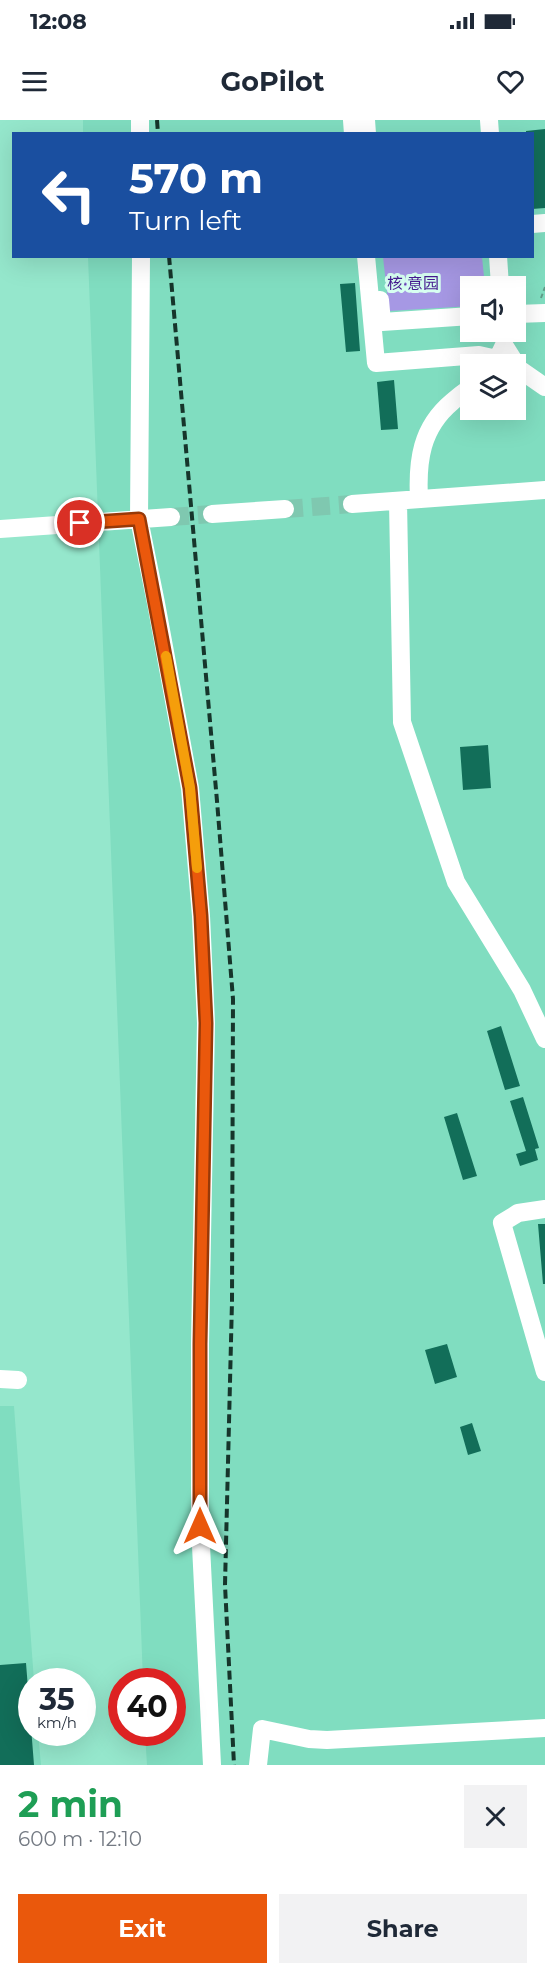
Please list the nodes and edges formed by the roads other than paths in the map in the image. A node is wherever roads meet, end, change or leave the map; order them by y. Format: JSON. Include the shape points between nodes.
{"nodes":[{"id":1,"x":141,"y":258,"type":"edge"},
{"id":2,"x":366,"y":258,"type":"edge"},
{"id":3,"x":377,"y":258,"type":"edge"},
{"id":4,"x":498,"y":258,"type":"edge"},
{"id":5,"x":499,"y":276,"type":"edge"},
{"id":6,"x":545,"y":313,"type":"edge"},
{"id":7,"x":526,"y":314,"type":"edge"},
{"id":8,"x":460,"y":317,"type":"edge"},
{"id":9,"x":500,"y":350,"type":"edge"},
{"id":10,"x":545,"y":387,"type":"edge"},
{"id":11,"x":460,"y":397,"type":"edge"},
{"id":12,"x":545,"y":490,"type":"edge"},
{"id":13,"x":419,"y":499,"type":"junction"},
{"id":14,"x":399,"y":501,"type":"junction"},
{"id":15,"x":352,"y":504,"type":"tunnel mouth"},
{"id":16,"x":285,"y":509,"type":"tunnel mouth"},
{"id":17,"x":212,"y":514,"type":"tunnel mouth"},
{"id":18,"x":171,"y":517,"type":"tunnel mouth"},
{"id":19,"x":139,"y":519,"type":"junction"},
{"id":20,"x":0,"y":529,"type":"edge"},
{"id":21,"x":545,"y":1039,"type":"edge"},
{"id":22,"x":545,"y":1209,"type":"edge"},
{"id":23,"x":545,"y":1371,"type":"edge"},
{"id":24,"x":545,"y":1728,"type":"edge"},
{"id":25,"x":212,"y":1765,"type":"edge"},
{"id":26,"x":258,"y":1765,"type":"edge"}],
"edges":[{"from":1,"to":19,"type":"street"},
{"from":2,"to":9,"type":"street","via":[[376,363]]},
{"from":3,"to":8,"type":"street","via":[[382,322]]},
{"from":4,"to":5,"type":"street"},
{"from":6,"to":7,"type":"street"},
{"from":9,"to":10,"type":"street"},
{"from":11,"to":13,"type":"street","via":[[439,413],[422,445]]},
{"from":12,"to":13,"type":"street"},
{"from":13,"to":14,"type":"street"},
{"from":14,"to":15,"type":"street"},
{"from":14,"to":21,"type":"street","via":[[402,722],[456,882],[522,990]]},
{"from":16,"to":17,"type":"street"},
{"from":18,"to":19,"type":"street"},
{"from":19,"to":20,"type":"street"},
{"from":19,"to":25,"type":"street","via":[[190,788],[201,916],[206,1023],[200,1526]]},
{"from":22,"to":23,"type":"street","via":[[518,1213],[502,1223]]},
{"from":24,"to":26,"type":"street","via":[[327,1740],[262,1729]]}]}
